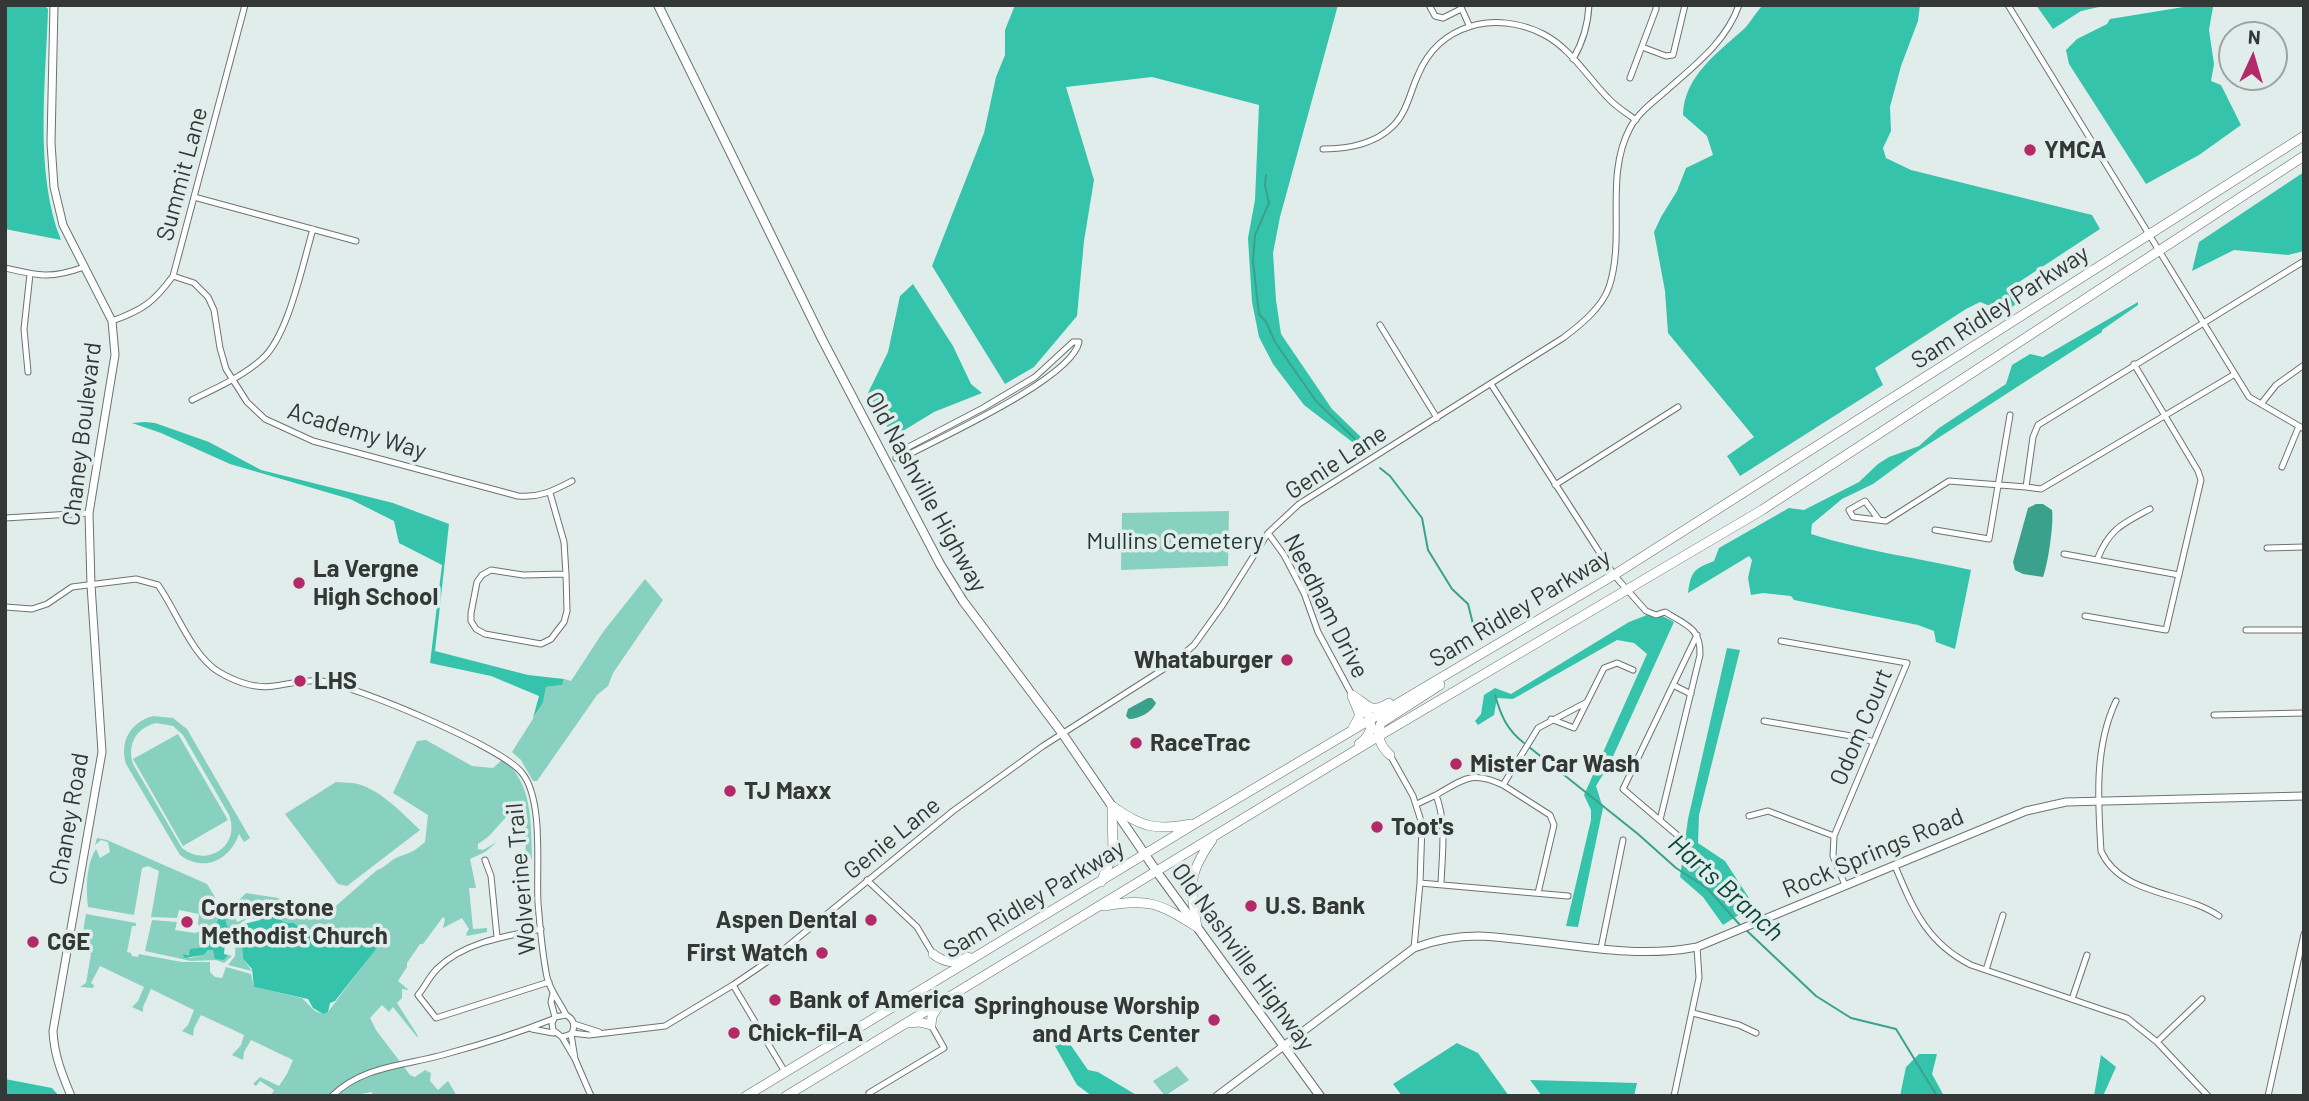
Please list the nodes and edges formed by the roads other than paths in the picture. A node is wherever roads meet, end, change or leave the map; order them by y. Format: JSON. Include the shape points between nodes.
{"nodes":[{"id":1,"x":54,"y":5,"type":"edge"},
{"id":2,"x":245,"y":5,"type":"edge"},
{"id":3,"x":658,"y":5,"type":"edge"},
{"id":4,"x":1429,"y":5,"type":"edge"},
{"id":5,"x":1589,"y":5,"type":"edge"},
{"id":6,"x":1656,"y":5,"type":"edge"},
{"id":7,"x":1685,"y":5,"type":"edge"},
{"id":8,"x":1739,"y":5,"type":"edge"},
{"id":9,"x":2008,"y":5,"type":"edge"},
{"id":10,"x":1461,"y":7,"type":"edge"},
{"id":11,"x":1469,"y":25,"type":"junction"},
{"id":12,"x":1642,"y":47,"type":"junction"},
{"id":13,"x":1573,"y":59,"type":"junction"},
{"id":14,"x":1630,"y":78,"type":"dead end"},
{"id":15,"x":1636,"y":120,"type":"junction"},
{"id":16,"x":2304,"y":136,"type":"edge"},
{"id":17,"x":1323,"y":149,"type":"dead end"},
{"id":18,"x":2304,"y":156,"type":"edge"},
{"id":19,"x":194,"y":197,"type":"junction"},
{"id":20,"x":313,"y":229,"type":"junction"},
{"id":21,"x":2150,"y":234,"type":"junction"},
{"id":22,"x":356,"y":241,"type":"dead end"},
{"id":23,"x":2160,"y":250,"type":"junction"},
{"id":24,"x":2304,"y":261,"type":"edge"},
{"id":25,"x":84,"y":267,"type":"junction"},
{"id":26,"x":5,"y":268,"type":"edge"},
{"id":27,"x":30,"y":274,"type":"junction"},
{"id":28,"x":173,"y":276,"type":"junction"},
{"id":29,"x":112,"y":321,"type":"junction"},
{"id":30,"x":2203,"y":322,"type":"junction"},
{"id":31,"x":1380,"y":326,"type":"dead end"},
{"id":32,"x":1079,"y":342,"type":"dead end"},
{"id":33,"x":2134,"y":364,"type":"junction"},
{"id":34,"x":2304,"y":365,"type":"edge"},
{"id":35,"x":28,"y":372,"type":"dead end"},
{"id":36,"x":2235,"y":374,"type":"junction"},
{"id":37,"x":231,"y":380,"type":"junction"},
{"id":38,"x":1491,"y":384,"type":"junction"},
{"id":39,"x":192,"y":400,"type":"dead end"},
{"id":40,"x":2261,"y":404,"type":"junction"},
{"id":41,"x":1678,"y":407,"type":"dead end"},
{"id":42,"x":2010,"y":415,"type":"dead end"},
{"id":43,"x":2164,"y":416,"type":"junction"},
{"id":44,"x":1437,"y":418,"type":"junction"},
{"id":45,"x":2301,"y":427,"type":"edge"},
{"id":46,"x":896,"y":458,"type":"dead end"},
{"id":47,"x":2282,"y":467,"type":"dead end"},
{"id":48,"x":572,"y":481,"type":"dead end"},
{"id":49,"x":1555,"y":485,"type":"junction"},
{"id":50,"x":2000,"y":485,"type":"junction"},
{"id":51,"x":2026,"y":487,"type":"junction"},
{"id":52,"x":550,"y":493,"type":"junction"},
{"id":53,"x":2150,"y":509,"type":"dead end"},
{"id":54,"x":89,"y":513,"type":"junction"},
{"id":55,"x":5,"y":518,"type":"edge"},
{"id":56,"x":1879,"y":520,"type":"junction"},
{"id":57,"x":1935,"y":530,"type":"dead end"},
{"id":58,"x":1268,"y":533,"type":"junction"},
{"id":59,"x":89,"y":545,"type":"joint"},
{"id":60,"x":2304,"y":547,"type":"edge"},
{"id":61,"x":2267,"y":548,"type":"dead end"},
{"id":62,"x":2064,"y":554,"type":"dead end"},
{"id":63,"x":2097,"y":560,"type":"junction"},
{"id":64,"x":566,"y":575,"type":"junction"},
{"id":65,"x":1614,"y":575,"type":"junction"},
{"id":66,"x":2179,"y":575,"type":"junction"},
{"id":67,"x":91,"y":585,"type":"junction"},
{"id":68,"x":1628,"y":590,"type":"junction"},
{"id":69,"x":5,"y":607,"type":"edge"},
{"id":70,"x":2085,"y":615,"type":"dead end"},
{"id":71,"x":2246,"y":630,"type":"dead end"},
{"id":72,"x":2304,"y":630,"type":"edge"},
{"id":73,"x":1697,"y":635,"type":"junction"},
{"id":74,"x":1781,"y":640,"type":"dead end"},
{"id":75,"x":1458,"y":667,"type":"junction"},
{"id":76,"x":1681,"y":668,"type":"junction"},
{"id":77,"x":1633,"y":670,"type":"dead end"},
{"id":78,"x":1696,"y":674,"type":"junction"},
{"id":79,"x":1673,"y":685,"type":"junction"},
{"id":80,"x":1691,"y":694,"type":"junction"},
{"id":81,"x":1352,"y":695,"type":"junction"},
{"id":82,"x":2116,"y":701,"type":"dead end"},
{"id":83,"x":1362,"y":702,"type":"junction"},
{"id":84,"x":1587,"y":702,"type":"junction"},
{"id":85,"x":2304,"y":713,"type":"edge"},
{"id":86,"x":2214,"y":715,"type":"dead end"},
{"id":87,"x":1551,"y":719,"type":"junction"},
{"id":88,"x":1370,"y":720,"type":"junction"},
{"id":89,"x":1764,"y":721,"type":"dead end"},
{"id":90,"x":1392,"y":729,"type":"junction"},
{"id":91,"x":1352,"y":731,"type":"junction"},
{"id":92,"x":1062,"y":733,"type":"junction"},
{"id":93,"x":1380,"y":736,"type":"junction"},
{"id":94,"x":1874,"y":742,"type":"junction"},
{"id":95,"x":1390,"y":755,"type":"junction"},
{"id":96,"x":1503,"y":785,"type":"junction"},
{"id":97,"x":1296,"y":787,"type":"junction"},
{"id":98,"x":1436,"y":795,"type":"junction"},
{"id":99,"x":2304,"y":796,"type":"edge"},
{"id":100,"x":2100,"y":800,"type":"junction"},
{"id":101,"x":1417,"y":804,"type":"junction"},
{"id":102,"x":1112,"y":806,"type":"junction"},
{"id":103,"x":1749,"y":816,"type":"dead end"},
{"id":104,"x":1660,"y":820,"type":"junction"},
{"id":105,"x":1196,"y":823,"type":"junction"},
{"id":106,"x":1834,"y":836,"type":"junction"},
{"id":107,"x":1214,"y":837,"type":"junction"},
{"id":108,"x":1623,"y":839,"type":"dead end"},
{"id":109,"x":1683,"y":840,"type":"dead end"},
{"id":110,"x":1146,"y":855,"type":"junction"},
{"id":111,"x":485,"y":860,"type":"dead end"},
{"id":112,"x":1895,"y":866,"type":"junction"},
{"id":113,"x":1157,"y":872,"type":"junction"},
{"id":114,"x":867,"y":880,"type":"junction"},
{"id":115,"x":1101,"y":882,"type":"junction"},
{"id":116,"x":1420,"y":883,"type":"junction"},
{"id":117,"x":1441,"y":884,"type":"junction"},
{"id":118,"x":1845,"y":885,"type":"junction"},
{"id":119,"x":1538,"y":893,"type":"junction"},
{"id":120,"x":1567,"y":896,"type":"dead end"},
{"id":121,"x":1097,"y":908,"type":"junction"},
{"id":122,"x":2003,"y":915,"type":"dead end"},
{"id":123,"x":2219,"y":916,"type":"dead end"},
{"id":124,"x":1197,"y":927,"type":"junction"},
{"id":125,"x":541,"y":929,"type":"junction"},
{"id":126,"x":2304,"y":934,"type":"edge"},
{"id":127,"x":497,"y":937,"type":"junction"},
{"id":128,"x":1697,"y":947,"type":"junction"},
{"id":129,"x":1414,"y":948,"type":"junction"},
{"id":130,"x":1601,"y":948,"type":"junction"},
{"id":131,"x":989,"y":949,"type":"junction"},
{"id":132,"x":933,"y":954,"type":"junction"},
{"id":133,"x":2087,"y":955,"type":"dead end"},
{"id":134,"x":1986,"y":970,"type":"junction"},
{"id":135,"x":549,"y":982,"type":"junction"},
{"id":136,"x":930,"y":984,"type":"junction"},
{"id":137,"x":733,"y":985,"type":"junction"},
{"id":138,"x":553,"y":993,"type":"junction"},
{"id":139,"x":2072,"y":999,"type":"junction"},
{"id":140,"x":2202,"y":999,"type":"dead end"},
{"id":141,"x":942,"y":1001,"type":"junction"},
{"id":142,"x":1693,"y":1013,"type":"junction"},
{"id":143,"x":566,"y":1014,"type":"junction"},
{"id":144,"x":554,"y":1018,"type":"junction"},
{"id":145,"x":574,"y":1024,"type":"junction"},
{"id":146,"x":904,"y":1024,"type":"junction"},
{"id":147,"x":931,"y":1025,"type":"junction"},
{"id":148,"x":529,"y":1028,"type":"junction"},
{"id":149,"x":599,"y":1032,"type":"junction"},
{"id":150,"x":554,"y":1033,"type":"junction"},
{"id":151,"x":572,"y":1033,"type":"junction"},
{"id":152,"x":1756,"y":1033,"type":"dead end"},
{"id":153,"x":562,"y":1037,"type":"junction"},
{"id":154,"x":2157,"y":1042,"type":"junction"},
{"id":155,"x":1285,"y":1046,"type":"junction"},
{"id":156,"x":575,"y":1059,"type":"junction"},
{"id":157,"x":785,"y":1072,"type":"junction"},
{"id":158,"x":816,"y":1078,"type":"junction"},
{"id":159,"x":71,"y":1096,"type":"edge"},
{"id":160,"x":332,"y":1096,"type":"edge"},
{"id":161,"x":591,"y":1096,"type":"edge"},
{"id":162,"x":746,"y":1096,"type":"edge"},
{"id":163,"x":786,"y":1096,"type":"edge"},
{"id":164,"x":807,"y":1096,"type":"edge"},
{"id":165,"x":871,"y":1096,"type":"edge"},
{"id":166,"x":1217,"y":1096,"type":"edge"},
{"id":167,"x":1320,"y":1096,"type":"edge"},
{"id":168,"x":1674,"y":1096,"type":"edge"},
{"id":169,"x":2208,"y":1096,"type":"edge"},
{"id":170,"x":2268,"y":1096,"type":"edge"}],
"edges":[{"from":1,"to":25,"type":"street","name":"Chaney Boulevard","via":[[54,187],[62,225]]},
{"from":2,"to":19,"type":"street","name":"Summit Lane"},
{"from":3,"to":92,"type":"main road","name":"Old Nashville Highway","via":[[822,339],[940,564]]},
{"from":4,"to":10,"type":"street","via":[[1435,16],[1443,18]]},
{"from":5,"to":13,"type":"street","via":[[1582,44]]},
{"from":6,"to":12,"type":"street"},
{"from":7,"to":12,"type":"street","via":[[1673,55]]},
{"from":8,"to":15,"type":"street","name":"Genie Lane","via":[[1712,49]]},
{"from":9,"to":21,"type":"street"},
{"from":10,"to":11,"type":"street"},
{"from":11,"to":13,"type":"street","via":[[1525,26],[1545,35]]},
{"from":11,"to":17,"type":"street","via":[[1429,55],[1391,127],[1369,142]]},
{"from":12,"to":14,"type":"street"},
{"from":13,"to":15,"type":"street","via":[[1609,99]]},
{"from":15,"to":38,"type":"street","name":"Genie Lane","via":[[1619,160],[1609,289],[1586,321]]},
{"from":16,"to":21,"type":"main road","name":"Sam Ridley Parkway"},
{"from":18,"to":23,"type":"main road","name":"Sam Ridley Parkway"},
{"from":19,"to":20,"type":"street"},
{"from":19,"to":28,"type":"street","name":"Summit Lane"},
{"from":20,"to":22,"type":"street"},
{"from":20,"to":37,"type":"street","via":[[274,346]]},
{"from":21,"to":23,"type":"street"},
{"from":21,"to":65,"type":"main road","name":"Sam Ridley Parkway"},
{"from":23,"to":30,"type":"street"},
{"from":23,"to":68,"type":"main road","name":"Sam Ridley Parkway","via":[[1762,510]]},
{"from":24,"to":30,"type":"street"},
{"from":25,"to":27,"type":"street","via":[[59,276]]},
{"from":25,"to":29,"type":"street","name":"Chaney Boulevard"},
{"from":26,"to":27,"type":"street"},
{"from":27,"to":35,"type":"street","via":[[24,330]]},
{"from":28,"to":29,"type":"street","name":"Summit Lane","via":[[154,301]]},
{"from":28,"to":37,"type":"street","name":"Academy Way","via":[[194,283],[208,297]]},
{"from":29,"to":54,"type":"street","name":"Chaney Boulevard","via":[[115,355]]},
{"from":30,"to":33,"type":"street"},
{"from":30,"to":36,"type":"street"},
{"from":31,"to":44,"type":"street"},
{"from":32,"to":46,"type":"street","via":[[1041,382]]},
{"from":33,"to":43,"type":"street"},
{"from":33,"to":51,"type":"street","via":[[2038,425]]},
{"from":34,"to":40,"type":"street","via":[[2276,385]]},
{"from":36,"to":40,"type":"street","via":[[2249,397]]},
{"from":36,"to":43,"type":"street"},
{"from":37,"to":39,"type":"street"},
{"from":37,"to":52,"type":"street","name":"Academy Way","via":[[265,419],[305,438],[517,496]]},
{"from":38,"to":44,"type":"street","name":"Genie Lane"},
{"from":38,"to":49,"type":"street"},
{"from":40,"to":45,"type":"street"},
{"from":41,"to":49,"type":"street"},
{"from":42,"to":50,"type":"street"},
{"from":43,"to":51,"type":"street","via":[[2041,489]]},
{"from":43,"to":66,"type":"street","via":[[2201,480]]},
{"from":44,"to":58,"type":"street","name":"Genie Lane","via":[[1299,504]]},
{"from":45,"to":47,"type":"street"},
{"from":48,"to":52,"type":"street","name":"Academy Way"},
{"from":49,"to":65,"type":"street"},
{"from":50,"to":51,"type":"street"},
{"from":50,"to":56,"type":"street","via":[[1950,481],[1886,521]]},
{"from":50,"to":57,"type":"street","via":[[1989,539]]},
{"from":52,"to":64,"type":"street","via":[[564,542]]},
{"from":53,"to":63,"type":"street","via":[[2118,526]]},
{"from":54,"to":55,"type":"street"},
{"from":54,"to":59,"type":"street","name":"Chaney Boulevard"},
{"from":56,"to":56,"type":"street","via":[[1853,517],[1849,510],[1865,501]]},
{"from":58,"to":81,"type":"street","name":"Needham Drive","via":[[1304,593],[1318,632]]},
{"from":58,"to":92,"type":"street","name":"Genie Lane","via":[[1194,645],[1165,670]]},
{"from":59,"to":67,"type":"street","name":"Chaney Road"},
{"from":60,"to":61,"type":"street"},
{"from":62,"to":63,"type":"street"},
{"from":63,"to":66,"type":"street"},
{"from":64,"to":64,"type":"street","via":[[564,622],[541,645],[485,634],[471,621],[477,582],[491,570]]},
{"from":65,"to":68,"type":"street"},
{"from":65,"to":75,"type":"main road","name":"Sam Ridley Parkway"},
{"from":66,"to":70,"type":"street","via":[[2166,630]]},
{"from":67,"to":69,"type":"street","name":"Wolverine Trail","via":[[72,587],[32,609]]},
{"from":67,"to":125,"type":"street","name":"Wolverine Trail","via":[[135,579],[158,585],[197,650],[216,670],[242,683],[273,687],[306,679],[324,681],[409,711],[503,757],[530,785]]},
{"from":67,"to":159,"type":"street","name":"Chaney Road","via":[[102,752],[53,1031],[53,1046]]},
{"from":68,"to":73,"type":"street","via":[[1646,611],[1665,612]]},
{"from":68,"to":90,"type":"main road","name":"Sam Ridley Parkway"},
{"from":71,"to":72,"type":"street"},
{"from":73,"to":76,"type":"street"},
{"from":73,"to":78,"type":"street","via":[[1701,641]]},
{"from":74,"to":94,"type":"street","name":"Odom Court","via":[[1908,663]]},
{"from":75,"to":83,"type":"main road","via":[[1381,708]]},
{"from":75,"to":88,"type":"main road","name":"Sam Ridley Parkway"},
{"from":75,"to":93,"type":"main road","via":[[1453,676],[1386,718],[1378,727]]},
{"from":76,"to":78,"type":"street"},
{"from":76,"to":79,"type":"street"},
{"from":77,"to":84,"type":"street","via":[[1617,663],[1604,668]]},
{"from":78,"to":80,"type":"street"},
{"from":79,"to":80,"type":"street"},
{"from":79,"to":104,"type":"street","via":[[1623,789]]},
{"from":80,"to":104,"type":"street"},
{"from":81,"to":83,"type":"main road"},
{"from":81,"to":91,"type":"main road","via":[[1360,715]]},
{"from":82,"to":100,"type":"street","via":[[2102,738]]},
{"from":83,"to":88,"type":"main road"},
{"from":84,"to":87,"type":"street"},
{"from":84,"to":87,"type":"street","via":[[1574,728]]},
{"from":85,"to":86,"type":"street"},
{"from":87,"to":96,"type":"street","via":[[1529,740]]},
{"from":88,"to":91,"type":"main road","name":"Sam Ridley Parkway"},
{"from":88,"to":97,"type":"main road","via":[[1371,731],[1364,740],[1297,782]]},
{"from":89,"to":94,"type":"street"},
{"from":90,"to":93,"type":"main road","name":"Sam Ridley Parkway"},
{"from":90,"to":95,"type":"main road","via":[[1386,744]]},
{"from":91,"to":105,"type":"main road","name":"Sam Ridley Parkway"},
{"from":92,"to":102,"type":"main road","name":"Old Nashville Highway"},
{"from":92,"to":114,"type":"street","name":"Genie Lane"},
{"from":93,"to":95,"type":"main road","via":[[1381,746]]},
{"from":93,"to":97,"type":"main road","name":"Sam Ridley Parkway"},
{"from":94,"to":106,"type":"street","name":"Odom Court"},
{"from":95,"to":101,"type":"street"},
{"from":96,"to":98,"type":"street","via":[[1469,777]]},
{"from":96,"to":119,"type":"street","via":[[1553,820]]},
{"from":97,"to":107,"type":"main road","name":"Sam Ridley Parkway"},
{"from":98,"to":101,"type":"street"},
{"from":98,"to":117,"type":"street","via":[[1444,824]]},
{"from":99,"to":100,"type":"street","name":"Rock Springs Road"},
{"from":100,"to":112,"type":"street","name":"Rock Springs Road","via":[[2029,810]]},
{"from":100,"to":123,"type":"street","via":[[2101,851],[2106,863],[2139,884]]},
{"from":101,"to":116,"type":"street","via":[[1423,835]]},
{"from":102,"to":105,"type":"main road","via":[[1133,821],[1155,828]]},
{"from":102,"to":110,"type":"main road","name":"Old Nashville Highway"},
{"from":102,"to":115,"type":"main road","via":[[1112,854]]},
{"from":103,"to":106,"type":"street","via":[[1768,810]]},
{"from":104,"to":109,"type":"street"},
{"from":105,"to":110,"type":"main road","name":"Sam Ridley Parkway"},
{"from":106,"to":118,"type":"street","via":[[1833,856]]},
{"from":107,"to":113,"type":"main road","name":"Sam Ridley Parkway"},
{"from":107,"to":124,"type":"main road","via":[[1192,874]]},
{"from":108,"to":130,"type":"street"},
{"from":110,"to":113,"type":"main road","name":"Old Nashville Highway"},
{"from":110,"to":115,"type":"main road","name":"Sam Ridley Parkway"},
{"from":111,"to":127,"type":"street"},
{"from":112,"to":118,"type":"street","name":"Rock Springs Road"},
{"from":112,"to":134,"type":"street","via":[[1920,922],[1936,941],[1958,958]]},
{"from":113,"to":121,"type":"main road","name":"Sam Ridley Parkway"},
{"from":113,"to":124,"type":"main road","name":"Old Nashville Highway"},
{"from":114,"to":132,"type":"street","via":[[917,927]]},
{"from":114,"to":137,"type":"street","name":"Genie Lane","via":[[777,955]]},
{"from":115,"to":131,"type":"main road","name":"Sam Ridley Parkway"},
{"from":116,"to":117,"type":"street"},
{"from":116,"to":129,"type":"street"},
{"from":117,"to":119,"type":"street"},
{"from":118,"to":128,"type":"street","name":"Rock Springs Road"},
{"from":119,"to":120,"type":"street"},
{"from":121,"to":124,"type":"main road","via":[[1149,902]]},
{"from":121,"to":141,"type":"main road","name":"Sam Ridley Parkway"},
{"from":122,"to":134,"type":"street"},
{"from":124,"to":155,"type":"main road","name":"Old Nashville Highway"},
{"from":125,"to":127,"type":"street"},
{"from":125,"to":135,"type":"street","name":"Wolverine Trail"},
{"from":126,"to":170,"type":"street"},
{"from":127,"to":135,"type":"street","via":[[437,968],[418,995],[436,1018]]},
{"from":128,"to":130,"type":"street","name":"Rock Springs Road","via":[[1665,953]]},
{"from":128,"to":142,"type":"street","via":[[1699,978]]},
{"from":129,"to":130,"type":"street","name":"Rock Springs Road","via":[[1459,936]]},
{"from":129,"to":155,"type":"street","name":"Rock Springs Road"},
{"from":131,"to":132,"type":"main road","via":[[960,961],[946,962]]},
{"from":131,"to":136,"type":"main road","name":"Sam Ridley Parkway"},
{"from":132,"to":136,"type":"main road","via":[[937,971]]},
{"from":133,"to":139,"type":"street"},
{"from":134,"to":139,"type":"street"},
{"from":135,"to":138,"type":"street","name":"Wolverine Trail"},
{"from":136,"to":157,"type":"main road","name":"Sam Ridley Parkway"},
{"from":137,"to":149,"type":"street","name":"Genie Lane","via":[[660,1028]]},
{"from":137,"to":157,"type":"street"},
{"from":138,"to":143,"type":"street","name":"Wolverine Trail"},
{"from":138,"to":144,"type":"street","name":"Wolverine Trail"},
{"from":139,"to":154,"type":"street","via":[[2127,1018]]},
{"from":140,"to":154,"type":"street"},
{"from":141,"to":146,"type":"main road","name":"Sam Ridley Parkway"},
{"from":141,"to":147,"type":"main road","via":[[933,1012]]},
{"from":142,"to":152,"type":"street"},
{"from":142,"to":168,"type":"street"},
{"from":143,"to":144,"type":"street"},
{"from":143,"to":145,"type":"street"},
{"from":144,"to":148,"type":"street"},
{"from":144,"to":150,"type":"street"},
{"from":145,"to":149,"type":"street","name":"Genie Lane"},
{"from":145,"to":151,"type":"street"},
{"from":146,"to":147,"type":"main road"},
{"from":146,"to":158,"type":"main road","name":"Sam Ridley Parkway"},
{"from":147,"to":165,"type":"street","via":[[944,1048],[869,1093]]},
{"from":148,"to":150,"type":"street"},
{"from":148,"to":160,"type":"street","via":[[427,1060],[365,1072]]},
{"from":149,"to":151,"type":"street","name":"Genie Lane"},
{"from":150,"to":153,"type":"street"},
{"from":151,"to":153,"type":"street"},
{"from":151,"to":156,"type":"street"},
{"from":153,"to":156,"type":"street"},
{"from":154,"to":169,"type":"street"},
{"from":155,"to":166,"type":"street","name":"Rock Springs Road"},
{"from":155,"to":167,"type":"main road","name":"Old Nashville Highway"},
{"from":156,"to":161,"type":"street"},
{"from":157,"to":162,"type":"main road","name":"Sam Ridley Parkway"},
{"from":158,"to":163,"type":"main road","name":"Sam Ridley Parkway"},
{"from":158,"to":164,"type":"main road"}]}
